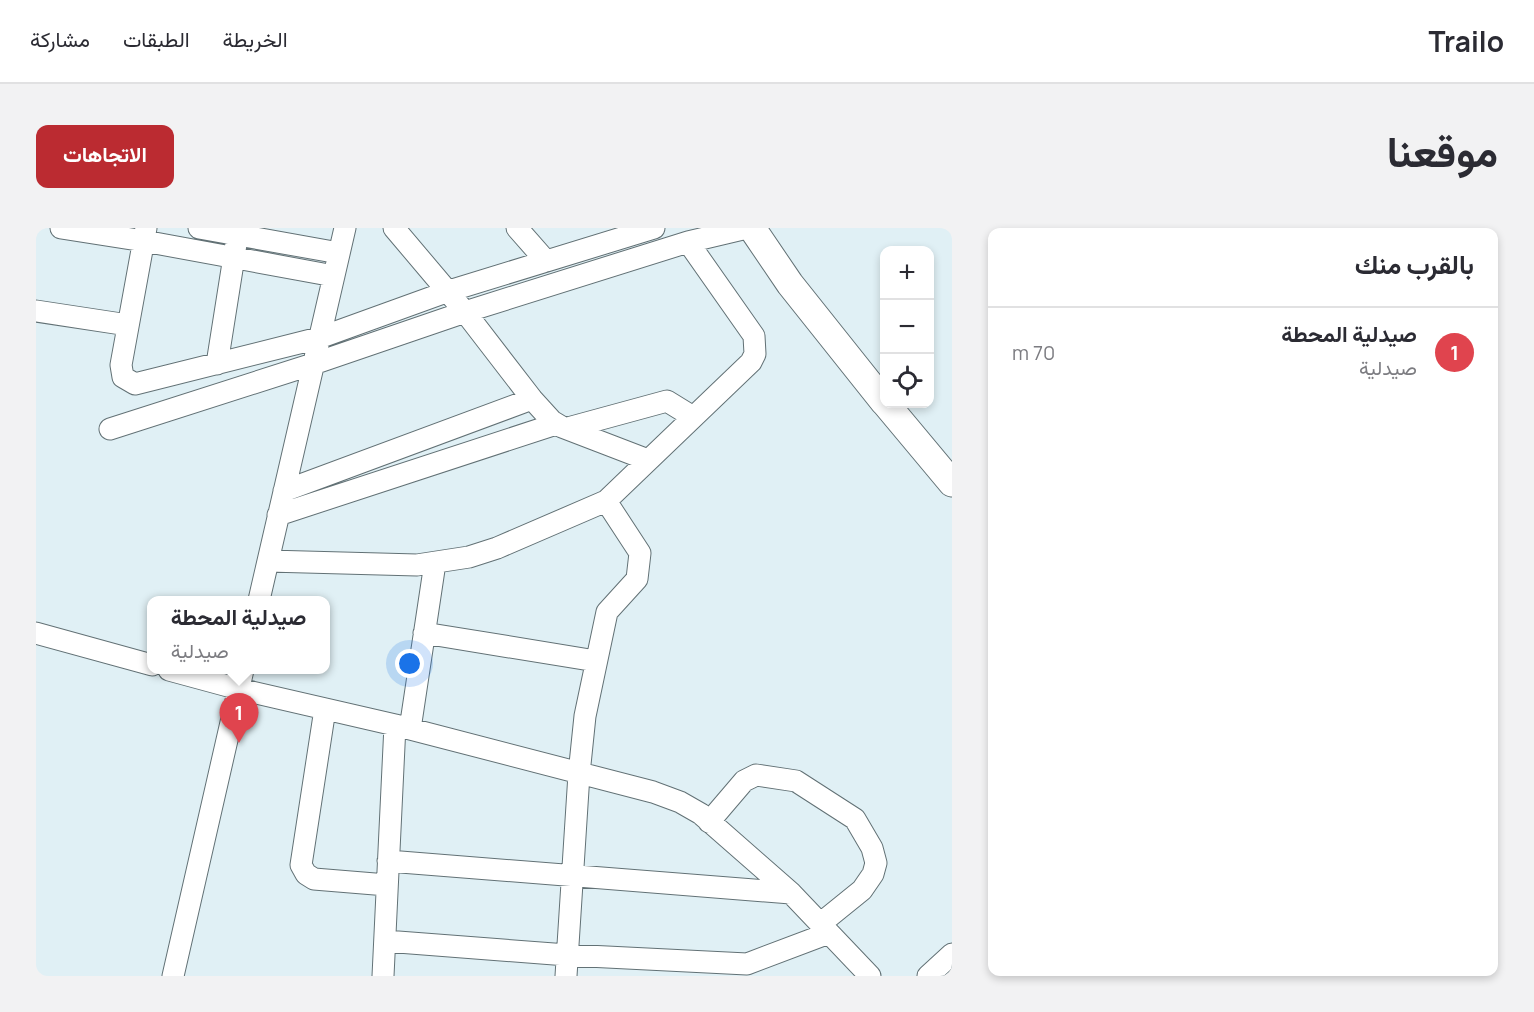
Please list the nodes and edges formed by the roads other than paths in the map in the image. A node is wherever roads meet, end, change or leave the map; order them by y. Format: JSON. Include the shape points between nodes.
{"nodes":[{"id":1,"x":61,"y":228,"type":"edge"},
{"id":2,"x":199,"y":228,"type":"edge"},
{"id":3,"x":345,"y":228,"type":"edge"},
{"id":4,"x":394,"y":228,"type":"edge"},
{"id":5,"x":517,"y":228,"type":"edge"},
{"id":6,"x":654,"y":228,"type":"edge"},
{"id":7,"x":749,"y":228,"type":"edge"},
{"id":8,"x":630,"y":231,"type":"edge"},
{"id":9,"x":145,"y":234,"type":"edge"},
{"id":10,"x":238,"y":235,"type":"junction"},
{"id":11,"x":687,"y":242,"type":"junction"},
{"id":12,"x":339,"y":253,"type":"junction"},
{"id":13,"x":233,"y":257,"type":"junction"},
{"id":14,"x":546,"y":261,"type":"junction"},
{"id":15,"x":334,"y":276,"type":"junction"},
{"id":16,"x":449,"y":291,"type":"junction"},
{"id":17,"x":36,"y":311,"type":"edge"},
{"id":18,"x":465,"y":312,"type":"junction"},
{"id":19,"x":128,"y":325,"type":"junction"},
{"id":20,"x":319,"y":339,"type":"junction"},
{"id":21,"x":217,"y":364,"type":"junction"},
{"id":22,"x":313,"y":364,"type":"junction"},
{"id":23,"x":140,"y":384,"type":"junction"},
{"id":24,"x":880,"y":397,"type":"edge"},
{"id":25,"x":532,"y":399,"type":"junction"},
{"id":26,"x":889,"y":408,"type":"edge"},
{"id":27,"x":147,"y":417,"type":"junction"},
{"id":28,"x":693,"y":417,"type":"junction"},
{"id":29,"x":562,"y":426,"type":"junction"},
{"id":30,"x":110,"y":429,"type":"dead end"},
{"id":31,"x":648,"y":460,"type":"junction"},
{"id":32,"x":952,"y":483,"type":"edge"},
{"id":33,"x":284,"y":491,"type":"junction"},
{"id":34,"x":606,"y":501,"type":"junction"},
{"id":35,"x":278,"y":515,"type":"junction"},
{"id":36,"x":268,"y":561,"type":"junction"},
{"id":37,"x":435,"y":563,"type":"junction"},
{"id":38,"x":260,"y":596,"type":"edge"},
{"id":39,"x":36,"y":633,"type":"edge"},
{"id":40,"x":424,"y":633,"type":"junction"},
{"id":41,"x":596,"y":661,"type":"junction"},
{"id":42,"x":147,"y":664,"type":"edge"},
{"id":43,"x":205,"y":674,"type":"edge"},
{"id":44,"x":241,"y":679,"type":"edge"},
{"id":45,"x":325,"y":709,"type":"junction"},
{"id":46,"x":402,"y":727,"type":"junction"},
{"id":47,"x":579,"y":774,"type":"junction"},
{"id":48,"x":709,"y":822,"type":"junction"},
{"id":49,"x":388,"y":861,"type":"junction"},
{"id":50,"x":572,"y":876,"type":"junction"},
{"id":51,"x":387,"y":885,"type":"junction"},
{"id":52,"x":791,"y":893,"type":"junction"},
{"id":53,"x":825,"y":928,"type":"junction"},
{"id":54,"x":385,"y":941,"type":"junction"},
{"id":55,"x":952,"y":954,"type":"edge"},
{"id":56,"x":566,"y":966,"type":"edge"},
{"id":57,"x":746,"y":970,"type":"edge"},
{"id":58,"x":173,"y":976,"type":"edge"},
{"id":59,"x":383,"y":976,"type":"edge"},
{"id":60,"x":870,"y":976,"type":"edge"},
{"id":61,"x":928,"y":976,"type":"edge"}],
"edges":[{"from":1,"to":9,"type":"street"},
{"from":2,"to":10,"type":"street"},
{"from":3,"to":12,"type":"street"},
{"from":4,"to":16,"type":"street"},
{"from":5,"to":14,"type":"street"},
{"from":6,"to":8,"type":"street"},
{"from":7,"to":11,"type":"street"},
{"from":7,"to":24,"type":"main road"},
{"from":8,"to":14,"type":"street"},
{"from":9,"to":13,"type":"street"},
{"from":9,"to":19,"type":"street"},
{"from":10,"to":12,"type":"street"},
{"from":10,"to":13,"type":"street"},
{"from":11,"to":18,"type":"street"},
{"from":11,"to":28,"type":"street","via":[[748,325],[756,345],[751,362]]},
{"from":12,"to":15,"type":"street"},
{"from":13,"to":15,"type":"street"},
{"from":13,"to":21,"type":"street"},
{"from":14,"to":16,"type":"street"},
{"from":15,"to":20,"type":"street"},
{"from":16,"to":18,"type":"street"},
{"from":16,"to":20,"type":"street"},
{"from":17,"to":19,"type":"street"},
{"from":18,"to":22,"type":"street"},
{"from":18,"to":25,"type":"street"},
{"from":19,"to":23,"type":"street","via":[[122,373],[130,382]]},
{"from":20,"to":21,"type":"street"},
{"from":20,"to":22,"type":"street"},
{"from":21,"to":23,"type":"street"},
{"from":22,"to":27,"type":"street"},
{"from":22,"to":33,"type":"street"},
{"from":23,"to":27,"type":"street"},
{"from":25,"to":29,"type":"street"},
{"from":25,"to":33,"type":"street"},
{"from":26,"to":32,"type":"main road"},
{"from":27,"to":30,"type":"street"},
{"from":28,"to":29,"type":"street","via":[[667,401]]},
{"from":28,"to":31,"type":"street"},
{"from":29,"to":31,"type":"street"},
{"from":29,"to":35,"type":"street"},
{"from":31,"to":34,"type":"street"},
{"from":33,"to":35,"type":"street"},
{"from":34,"to":37,"type":"street","via":[[497,548]]},
{"from":34,"to":41,"type":"street","via":[[640,553],[636,579],[607,612]]},
{"from":35,"to":36,"type":"street"},
{"from":36,"to":37,"type":"street"},
{"from":36,"to":38,"type":"street"},
{"from":37,"to":40,"type":"street"},
{"from":39,"to":42,"type":"street"},
{"from":40,"to":41,"type":"street"},
{"from":40,"to":46,"type":"street"},
{"from":41,"to":47,"type":"street"},
{"from":43,"to":44,"type":"street"},
{"from":44,"to":45,"type":"street"},
{"from":44,"to":58,"type":"street"},
{"from":45,"to":46,"type":"street"},
{"from":45,"to":51,"type":"street","via":[[301,866],[314,879]]},
{"from":46,"to":47,"type":"street"},
{"from":46,"to":49,"type":"street"},
{"from":47,"to":48,"type":"street","via":[[653,792],[680,802]]},
{"from":47,"to":50,"type":"street"},
{"from":48,"to":52,"type":"street"},
{"from":48,"to":53,"type":"street","via":[[744,781],[756,775],[796,781],[855,819],[872,848],[876,863],[873,874]]},
{"from":49,"to":50,"type":"street"},
{"from":49,"to":51,"type":"street"},
{"from":50,"to":52,"type":"street"},
{"from":50,"to":56,"type":"street"},
{"from":51,"to":54,"type":"street"},
{"from":52,"to":53,"type":"street"},
{"from":53,"to":57,"type":"street"},
{"from":53,"to":60,"type":"street"},
{"from":54,"to":56,"type":"street"},
{"from":54,"to":59,"type":"street"},
{"from":55,"to":61,"type":"street"},
{"from":56,"to":57,"type":"street"}]}
